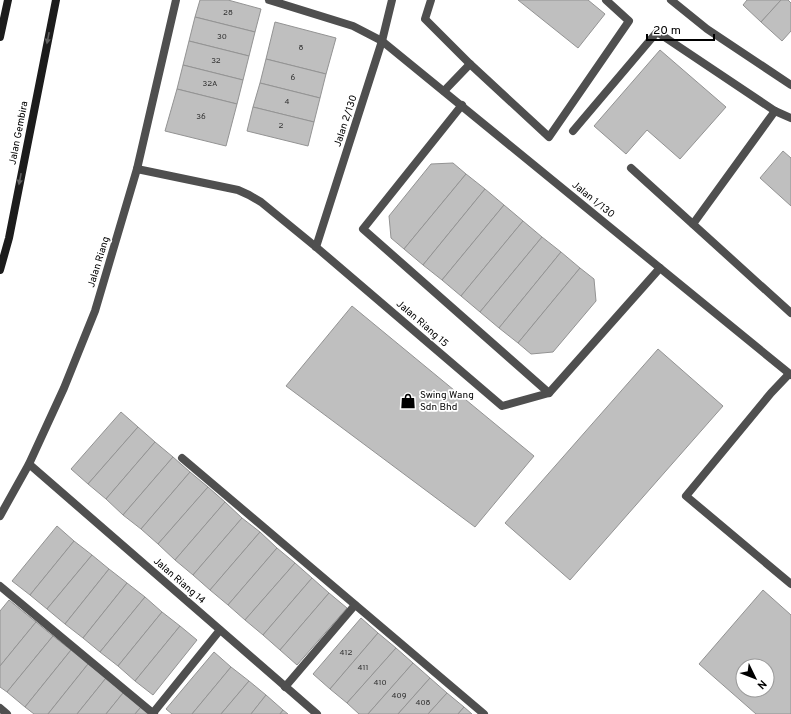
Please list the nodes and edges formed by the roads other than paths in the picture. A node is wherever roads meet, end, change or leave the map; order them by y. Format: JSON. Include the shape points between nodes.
{"nodes":[{"id":1,"x":8,"y":0,"type":"edge"},
{"id":2,"x":56,"y":0,"type":"edge"},
{"id":3,"x":176,"y":0,"type":"edge"},
{"id":4,"x":269,"y":0,"type":"edge"},
{"id":5,"x":392,"y":0,"type":"edge"},
{"id":6,"x":431,"y":0,"type":"edge"},
{"id":7,"x":606,"y":0,"type":"edge"},
{"id":8,"x":670,"y":0,"type":"edge"},
{"id":9,"x":0,"y":37,"type":"edge"},
{"id":10,"x":382,"y":40,"type":"junction"},
{"id":11,"x":470,"y":64,"type":"junction"},
{"id":12,"x":791,"y":85,"type":"edge"},
{"id":13,"x":444,"y":91,"type":"junction"},
{"id":14,"x":462,"y":105,"type":"junction"},
{"id":15,"x":775,"y":111,"type":"junction"},
{"id":16,"x":791,"y":118,"type":"edge"},
{"id":17,"x":573,"y":131,"type":"dead end"},
{"id":18,"x":631,"y":168,"type":"dead end"},
{"id":19,"x":137,"y":169,"type":"junction"},
{"id":20,"x":693,"y":224,"type":"junction"},
{"id":21,"x":316,"y":247,"type":"junction"},
{"id":22,"x":660,"y":268,"type":"junction"},
{"id":23,"x":0,"y":270,"type":"edge"},
{"id":24,"x":791,"y":313,"type":"edge"},
{"id":25,"x":790,"y":375,"type":"edge"},
{"id":26,"x":549,"y":393,"type":"junction"},
{"id":27,"x":182,"y":458,"type":"dead end"},
{"id":28,"x":29,"y":464,"type":"junction"},
{"id":29,"x":0,"y":516,"type":"edge"},
{"id":30,"x":791,"y":584,"type":"edge"},
{"id":31,"x":0,"y":586,"type":"edge"},
{"id":32,"x":355,"y":605,"type":"junction"},
{"id":33,"x":220,"y":630,"type":"junction"},
{"id":34,"x":285,"y":687,"type":"junction"},
{"id":35,"x":0,"y":708,"type":"edge"},
{"id":36,"x":154,"y":713,"type":"edge"},
{"id":37,"x":7,"y":714,"type":"edge"},
{"id":38,"x":317,"y":714,"type":"edge"},
{"id":39,"x":484,"y":714,"type":"edge"}],
"edges":[{"from":1,"to":9,"type":"main road"},
{"from":2,"to":23,"type":"main road","name":"Jalan Gembira","one_way":true,"via":[[9,238]]},
{"from":3,"to":19,"type":"street","name":"Jalan Riang"},
{"from":4,"to":10,"type":"street","name":"Jalan 1/130","via":[[352,26]]},
{"from":5,"to":10,"type":"street","name":"Jalan 2/130"},
{"from":6,"to":11,"type":"street","via":[[425,19]]},
{"from":7,"to":11,"type":"street","via":[[629,21],[550,136]]},
{"from":8,"to":12,"type":"street","via":[[707,29]]},
{"from":10,"to":13,"type":"street","name":"Jalan 1/130"},
{"from":10,"to":21,"type":"street","name":"Jalan 2/130"},
{"from":11,"to":13,"type":"street"},
{"from":13,"to":14,"type":"street","name":"Jalan 1/130"},
{"from":14,"to":22,"type":"street","name":"Jalan 1/130"},
{"from":14,"to":26,"type":"street","via":[[363,229]]},
{"from":15,"to":16,"type":"street"},
{"from":15,"to":17,"type":"street","via":[[656,32]]},
{"from":15,"to":20,"type":"street"},
{"from":18,"to":20,"type":"street"},
{"from":19,"to":21,"type":"street","name":"Jalan Riang 15","via":[[238,190],[261,202]]},
{"from":19,"to":28,"type":"street","name":"Jalan Riang","via":[[95,311],[64,388]]},
{"from":20,"to":24,"type":"street"},
{"from":21,"to":26,"type":"street","name":"Jalan Riang 15","via":[[502,406]]},
{"from":22,"to":25,"type":"street","name":"Jalan 1/130"},
{"from":22,"to":26,"type":"street"},
{"from":25,"to":30,"type":"street","via":[[771,393],[686,496]]},
{"from":27,"to":32,"type":"street"},
{"from":28,"to":29,"type":"street","name":"Jalan Riang"},
{"from":28,"to":33,"type":"street","name":"Jalan Riang 14"},
{"from":31,"to":36,"type":"street"},
{"from":32,"to":34,"type":"street"},
{"from":32,"to":39,"type":"street"},
{"from":33,"to":34,"type":"street","name":"Jalan Riang 14"},
{"from":33,"to":36,"type":"street"},
{"from":34,"to":38,"type":"street","name":"Jalan Riang 14"},
{"from":35,"to":37,"type":"street"}]}
